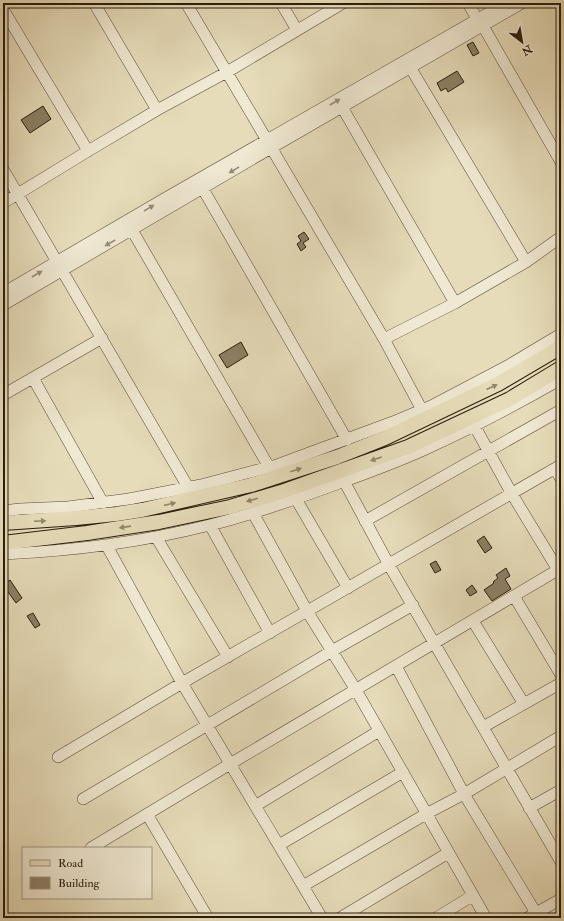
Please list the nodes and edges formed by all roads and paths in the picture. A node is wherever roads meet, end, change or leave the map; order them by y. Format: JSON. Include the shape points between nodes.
{"nodes":[{"id":1,"x":94,"y":3,"type":"edge"},
{"id":2,"x":186,"y":3,"type":"edge"},
{"id":3,"x":281,"y":3,"type":"edge"},
{"id":4,"x":342,"y":3,"type":"edge"},
{"id":5,"x":468,"y":3,"type":"edge"},
{"id":6,"x":506,"y":3,"type":"edge"},
{"id":7,"x":522,"y":3,"type":"edge"},
{"id":8,"x":3,"y":9,"type":"edge"},
{"id":9,"x":480,"y":23,"type":"junction"},
{"id":10,"x":297,"y":30,"type":"junction"},
{"id":11,"x":410,"y":67,"type":"junction"},
{"id":12,"x":227,"y":72,"type":"junction"},
{"id":13,"x":342,"y":108,"type":"junction"},
{"id":14,"x":157,"y":110,"type":"junction"},
{"id":15,"x":269,"y":144,"type":"junction"},
{"id":16,"x":88,"y":151,"type":"junction"},
{"id":17,"x":561,"y":162,"type":"edge"},
{"id":18,"x":3,"y":169,"type":"edge"},
{"id":19,"x":200,"y":184,"type":"junction"},
{"id":20,"x":18,"y":194,"type":"junction"},
{"id":21,"x":3,"y":203,"type":"edge"},
{"id":22,"x":132,"y":230,"type":"junction"},
{"id":23,"x":561,"y":237,"type":"edge"},
{"id":24,"x":526,"y":262,"type":"junction"},
{"id":25,"x":60,"y":266,"type":"junction"},
{"id":26,"x":3,"y":293,"type":"edge"},
{"id":27,"x":455,"y":303,"type":"junction"},
{"id":28,"x":3,"y":305,"type":"edge"},
{"id":29,"x":561,"y":334,"type":"edge"},
{"id":30,"x":102,"y":338,"type":"junction"},
{"id":31,"x":384,"y":339,"type":"junction"},
{"id":32,"x":561,"y":347,"type":"edge"},
{"id":33,"x":561,"y":368,"type":"edge"},
{"id":34,"x":33,"y":378,"type":"junction"},
{"id":35,"x":561,"y":379,"type":"edge"},
{"id":36,"x":3,"y":395,"type":"edge"},
{"id":37,"x":422,"y":410,"type":"junction"},
{"id":38,"x":561,"y":410,"type":"edge"},
{"id":39,"x":474,"y":425,"type":"junction"},
{"id":40,"x":347,"y":440,"type":"junction"},
{"id":41,"x":489,"y":451,"type":"junction"},
{"id":42,"x":269,"y":467,"type":"junction"},
{"id":43,"x":558,"y":467,"type":"edge"},
{"id":44,"x":561,"y":479,"type":"edge"},
{"id":45,"x":344,"y":481,"type":"junction"},
{"id":46,"x":188,"y":488,"type":"junction"},
{"id":47,"x":512,"y":494,"type":"junction"},
{"id":48,"x":296,"y":500,"type":"junction"},
{"id":49,"x":103,"y":503,"type":"junction"},
{"id":50,"x":3,"y":511,"type":"edge"},
{"id":51,"x":253,"y":513,"type":"junction"},
{"id":52,"x":365,"y":521,"type":"junction"},
{"id":53,"x":3,"y":523,"type":"edge"},
{"id":54,"x":210,"y":525,"type":"junction"},
{"id":55,"x":156,"y":537,"type":"junction"},
{"id":56,"x":3,"y":543,"type":"edge"},
{"id":57,"x":107,"y":546,"type":"junction"},
{"id":58,"x":3,"y":554,"type":"edge"},
{"id":59,"x":389,"y":565,"type":"junction"},
{"id":60,"x":560,"y":571,"type":"edge"},
{"id":61,"x":348,"y":588,"type":"junction"},
{"id":62,"x":514,"y":596,"type":"junction"},
{"id":63,"x":413,"y":605,"type":"junction"},
{"id":64,"x":307,"y":611,"type":"junction"},
{"id":65,"x":473,"y":620,"type":"junction"},
{"id":66,"x":270,"y":633,"type":"junction"},
{"id":67,"x":435,"y":643,"type":"junction"},
{"id":68,"x":332,"y":651,"type":"junction"},
{"id":69,"x":228,"y":657,"type":"junction"},
{"id":70,"x":396,"y":666,"type":"junction"},
{"id":71,"x":561,"y":675,"type":"edge"},
{"id":72,"x":182,"y":683,"type":"junction"},
{"id":73,"x":561,"y":683,"type":"edge"},
{"id":74,"x":356,"y":690,"type":"junction"},
{"id":75,"x":524,"y":704,"type":"junction"},
{"id":76,"x":207,"y":726,"type":"junction"},
{"id":77,"x":483,"y":727,"type":"junction"},
{"id":78,"x":379,"y":731,"type":"junction"},
{"id":79,"x":561,"y":736,"type":"edge"},
{"id":80,"x":58,"y":757,"type":"dead end"},
{"id":81,"x":230,"y":764,"type":"junction"},
{"id":82,"x":506,"y":768,"type":"junction"},
{"id":83,"x":403,"y":772,"type":"junction"},
{"id":84,"x":561,"y":790,"type":"edge"},
{"id":85,"x":464,"y":794,"type":"junction"},
{"id":86,"x":83,"y":799,"type":"dead end"},
{"id":87,"x":255,"y":806,"type":"junction"},
{"id":88,"x":529,"y":808,"type":"junction"},
{"id":89,"x":147,"y":814,"type":"junction"},
{"id":90,"x":426,"y":814,"type":"junction"},
{"id":91,"x":279,"y":845,"type":"junction"},
{"id":92,"x":557,"y":845,"type":"edge"},
{"id":93,"x":93,"y":847,"type":"edge"},
{"id":94,"x":448,"y":853,"type":"junction"},
{"id":95,"x":561,"y":862,"type":"edge"},
{"id":96,"x":303,"y":886,"type":"junction"},
{"id":97,"x":472,"y":896,"type":"junction"},
{"id":98,"x":561,"y":899,"type":"edge"},
{"id":99,"x":532,"y":915,"type":"edge"},
{"id":100,"x":208,"y":918,"type":"edge"},
{"id":101,"x":322,"y":918,"type":"edge"},
{"id":102,"x":340,"y":918,"type":"edge"},
{"id":103,"x":436,"y":918,"type":"edge"},
{"id":104,"x":486,"y":918,"type":"edge"}],
"edges":[{"from":1,"to":14,"type":"street"},
{"from":2,"to":12,"type":"street"},
{"from":3,"to":10,"type":"street"},
{"from":4,"to":10,"type":"street"},
{"from":5,"to":9,"type":"street"},
{"from":6,"to":9,"type":"street"},
{"from":7,"to":9,"type":"street"},
{"from":8,"to":16,"type":"street"},
{"from":9,"to":11,"type":"street"},
{"from":15,"to":9,"type":"street","one_way":true},
{"from":9,"to":17,"type":"street"},
{"from":10,"to":12,"type":"street"},
{"from":11,"to":13,"type":"street"},
{"from":11,"to":24,"type":"street"},
{"from":12,"to":14,"type":"street"},
{"from":12,"to":15,"type":"street"},
{"from":13,"to":15,"type":"street"},
{"from":13,"to":27,"type":"street"},
{"from":14,"to":16,"type":"street"},
{"from":15,"to":19,"type":"street"},
{"from":15,"to":31,"type":"street"},
{"from":16,"to":20,"type":"street"},
{"from":18,"to":20,"type":"street"},
{"from":19,"to":22,"type":"street"},
{"from":25,"to":19,"type":"street","one_way":true},
{"from":19,"to":40,"type":"street"},
{"from":20,"to":21,"type":"street"},
{"from":20,"to":25,"type":"street"},
{"from":22,"to":25,"type":"street","one_way":true},
{"from":22,"to":42,"type":"street"},
{"from":23,"to":24,"type":"street"},
{"from":24,"to":27,"type":"street"},
{"from":26,"to":25,"type":"street","one_way":true},
{"from":25,"to":28,"type":"street"},
{"from":25,"to":30,"type":"street"},
{"from":27,"to":31,"type":"street"},
{"from":29,"to":37,"type":"street","via":[[464,390]]},
{"from":30,"to":34,"type":"street"},
{"from":30,"to":46,"type":"street"},
{"from":31,"to":37,"type":"street"},
{"from":53,"to":32,"type":"main road","one_way":true,"via":[[116,514],[251,485],[337,457],[385,438],[498,384]]},
{"from":33,"to":56,"type":"main road","one_way":true,"via":[[510,399],[408,448],[281,492],[230,507],[159,522]]},
{"from":34,"to":36,"type":"street"},
{"from":34,"to":49,"type":"street"},
{"from":35,"to":39,"type":"street"},
{"from":37,"to":40,"type":"street"},
{"from":38,"to":41,"type":"street"},
{"from":39,"to":41,"type":"street"},
{"from":39,"to":45,"type":"street","via":[[434,446]]},
{"from":40,"to":42,"type":"street"},
{"from":41,"to":47,"type":"street"},
{"from":41,"to":52,"type":"street"},
{"from":42,"to":46,"type":"street"},
{"from":43,"to":44,"type":"street"},
{"from":43,"to":47,"type":"street"},
{"from":45,"to":48,"type":"street"},
{"from":45,"to":52,"type":"street"},
{"from":46,"to":49,"type":"street"},
{"from":47,"to":59,"type":"street"},
{"from":47,"to":60,"type":"street"},
{"from":48,"to":51,"type":"street"},
{"from":48,"to":61,"type":"street"},
{"from":49,"to":50,"type":"street","via":[[68,508],[20,508]]},
{"from":51,"to":54,"type":"street"},
{"from":51,"to":64,"type":"street"},
{"from":52,"to":59,"type":"street"},
{"from":54,"to":55,"type":"street"},
{"from":54,"to":66,"type":"street"},
{"from":55,"to":57,"type":"street"},
{"from":55,"to":69,"type":"street"},
{"from":57,"to":58,"type":"street"},
{"from":57,"to":72,"type":"street"},
{"from":59,"to":61,"type":"street"},
{"from":59,"to":63,"type":"street"},
{"from":60,"to":62,"type":"street"},
{"from":61,"to":64,"type":"street"},
{"from":62,"to":65,"type":"street"},
{"from":62,"to":71,"type":"street"},
{"from":63,"to":67,"type":"street"},
{"from":63,"to":68,"type":"street"},
{"from":64,"to":66,"type":"street"},
{"from":64,"to":68,"type":"street"},
{"from":65,"to":67,"type":"street"},
{"from":65,"to":75,"type":"street"},
{"from":66,"to":69,"type":"street"},
{"from":67,"to":70,"type":"street"},
{"from":67,"to":77,"type":"street"},
{"from":68,"to":74,"type":"street"},
{"from":68,"to":76,"type":"street"},
{"from":69,"to":72,"type":"street"},
{"from":70,"to":74,"type":"street"},
{"from":70,"to":85,"type":"street"},
{"from":72,"to":76,"type":"street"},
{"from":72,"to":80,"type":"street"},
{"from":73,"to":75,"type":"street"},
{"from":74,"to":78,"type":"street"},
{"from":74,"to":81,"type":"street"},
{"from":75,"to":77,"type":"street"},
{"from":76,"to":81,"type":"street"},
{"from":76,"to":86,"type":"street"},
{"from":77,"to":82,"type":"street"},
{"from":78,"to":83,"type":"street"},
{"from":78,"to":87,"type":"street"},
{"from":79,"to":82,"type":"street"},
{"from":81,"to":87,"type":"street"},
{"from":81,"to":89,"type":"street"},
{"from":82,"to":85,"type":"street"},
{"from":82,"to":88,"type":"street"},
{"from":83,"to":90,"type":"street"},
{"from":83,"to":91,"type":"street"},
{"from":84,"to":88,"type":"street"},
{"from":85,"to":90,"type":"street"},
{"from":85,"to":99,"type":"street"},
{"from":87,"to":91,"type":"street"},
{"from":88,"to":92,"type":"street"},
{"from":89,"to":93,"type":"street"},
{"from":89,"to":100,"type":"street"},
{"from":90,"to":94,"type":"street"},
{"from":90,"to":96,"type":"street"},
{"from":91,"to":96,"type":"street"},
{"from":92,"to":95,"type":"street"},
{"from":94,"to":97,"type":"street"},
{"from":94,"to":102,"type":"street"},
{"from":96,"to":101,"type":"street"},
{"from":97,"to":103,"type":"street"},
{"from":97,"to":104,"type":"street"},
{"from":98,"to":99,"type":"street"}]}
